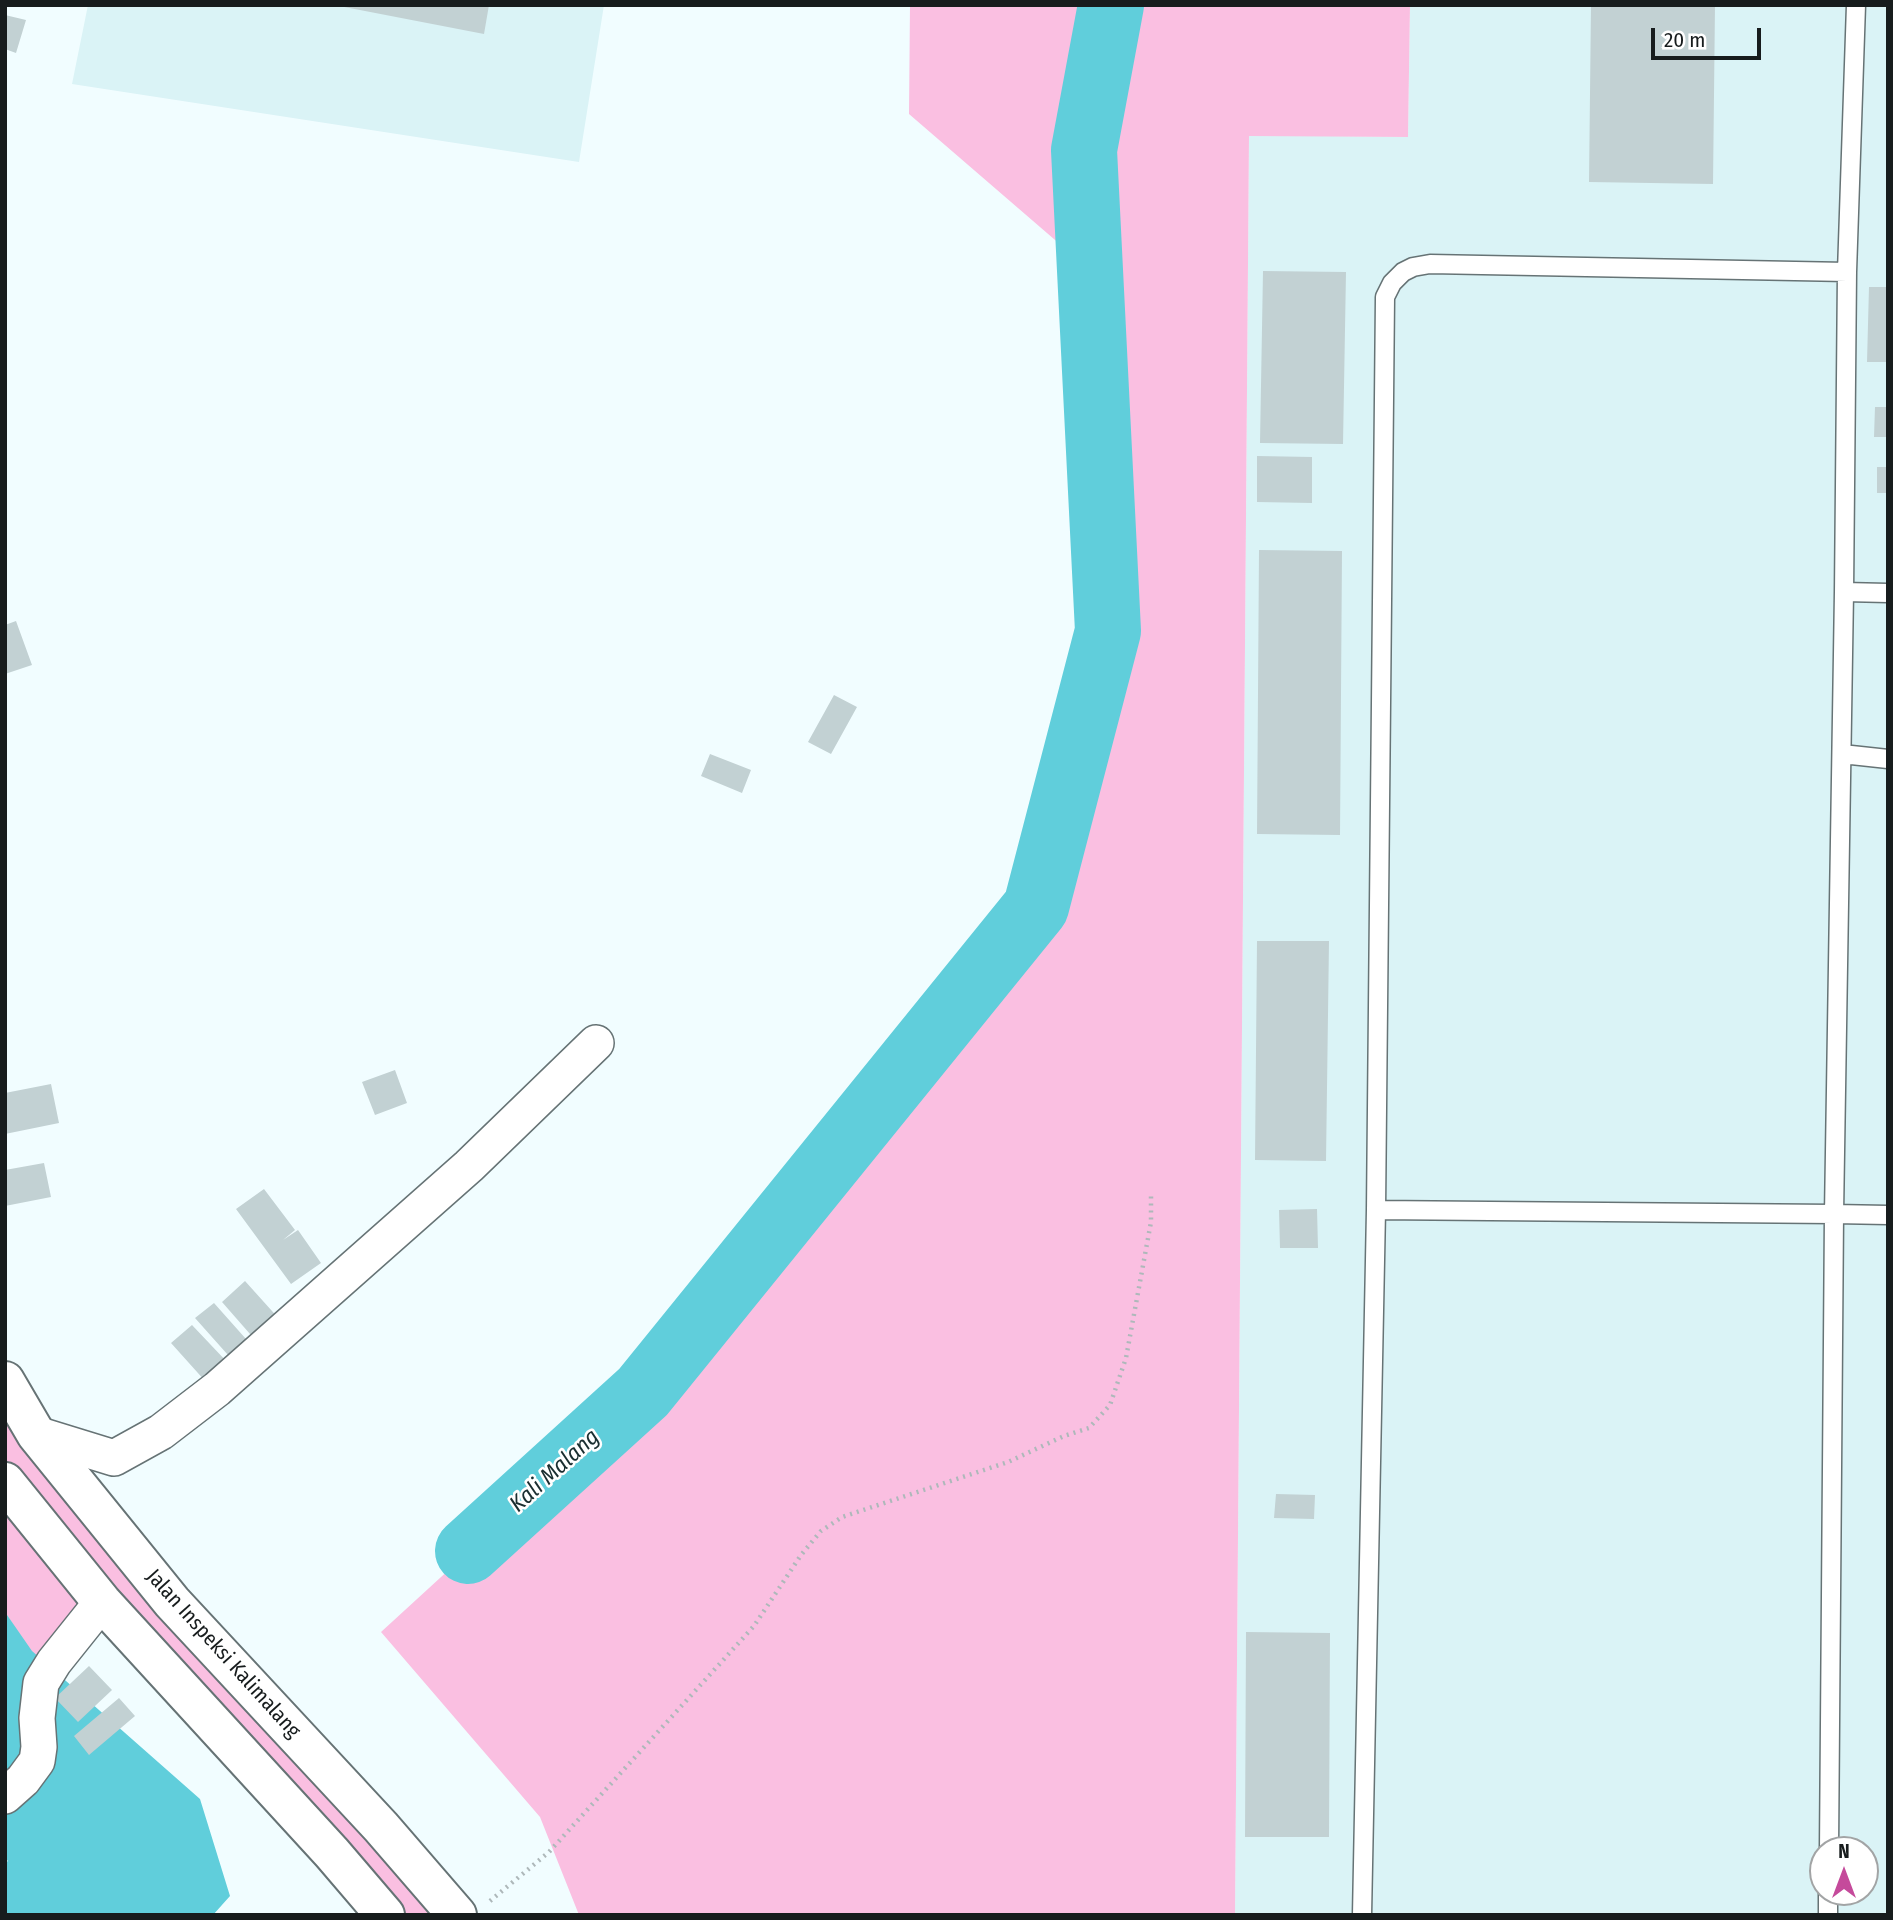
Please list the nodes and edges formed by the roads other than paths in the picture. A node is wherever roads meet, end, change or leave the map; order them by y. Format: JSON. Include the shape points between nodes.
{"nodes":[{"id":1,"x":1856,"y":5,"type":"edge"},
{"id":2,"x":1847,"y":272,"type":"junction"},
{"id":3,"x":1844,"y":592,"type":"junction"},
{"id":4,"x":1888,"y":593,"type":"edge"},
{"id":5,"x":1842,"y":754,"type":"junction"},
{"id":6,"x":1888,"y":759,"type":"edge"},
{"id":7,"x":596,"y":1043,"type":"dead end"},
{"id":8,"x":1376,"y":1210,"type":"junction"},
{"id":9,"x":1834,"y":1214,"type":"junction"},
{"id":10,"x":1888,"y":1215,"type":"edge"},
{"id":11,"x":5,"y":1381,"type":"edge"},
{"id":12,"x":36,"y":1434,"type":"junction"},
{"id":13,"x":5,"y":1482,"type":"edge"},
{"id":14,"x":102,"y":1602,"type":"junction"},
{"id":15,"x":5,"y":1796,"type":"edge"},
{"id":16,"x":1829,"y":1836,"type":"edge"},
{"id":17,"x":470,"y":1911,"type":"edge"},
{"id":18,"x":385,"y":1915,"type":"edge"},
{"id":19,"x":1362,"y":1915,"type":"edge"}],
"edges":[{"from":1,"to":2,"type":"lane"},
{"from":2,"to":3,"type":"lane"},
{"from":2,"to":8,"type":"lane","via":[[1430,264],[1413,267],[1392,283],[1385,297]]},
{"from":3,"to":4,"type":"lane"},
{"from":3,"to":5,"type":"lane"},
{"from":5,"to":6,"type":"lane"},
{"from":5,"to":9,"type":"lane"},
{"from":7,"to":12,"type":"street","via":[[470,1166],[217,1389],[161,1432],[114,1458]]},
{"from":8,"to":9,"type":"lane"},
{"from":8,"to":19,"type":"lane"},
{"from":9,"to":10,"type":"lane"},
{"from":9,"to":16,"type":"lane"},
{"from":11,"to":12,"type":"main road","name":"Jalan Inspeksi Kalimalang"},
{"from":12,"to":17,"type":"main road","name":"Jalan Inspeksi Kalimalang","via":[[172,1602],[381,1826]]},
{"from":13,"to":14,"type":"main road"},
{"from":14,"to":15,"type":"street","via":[[41,1683],[37,1761]]},
{"from":14,"to":18,"type":"main road"}]}
